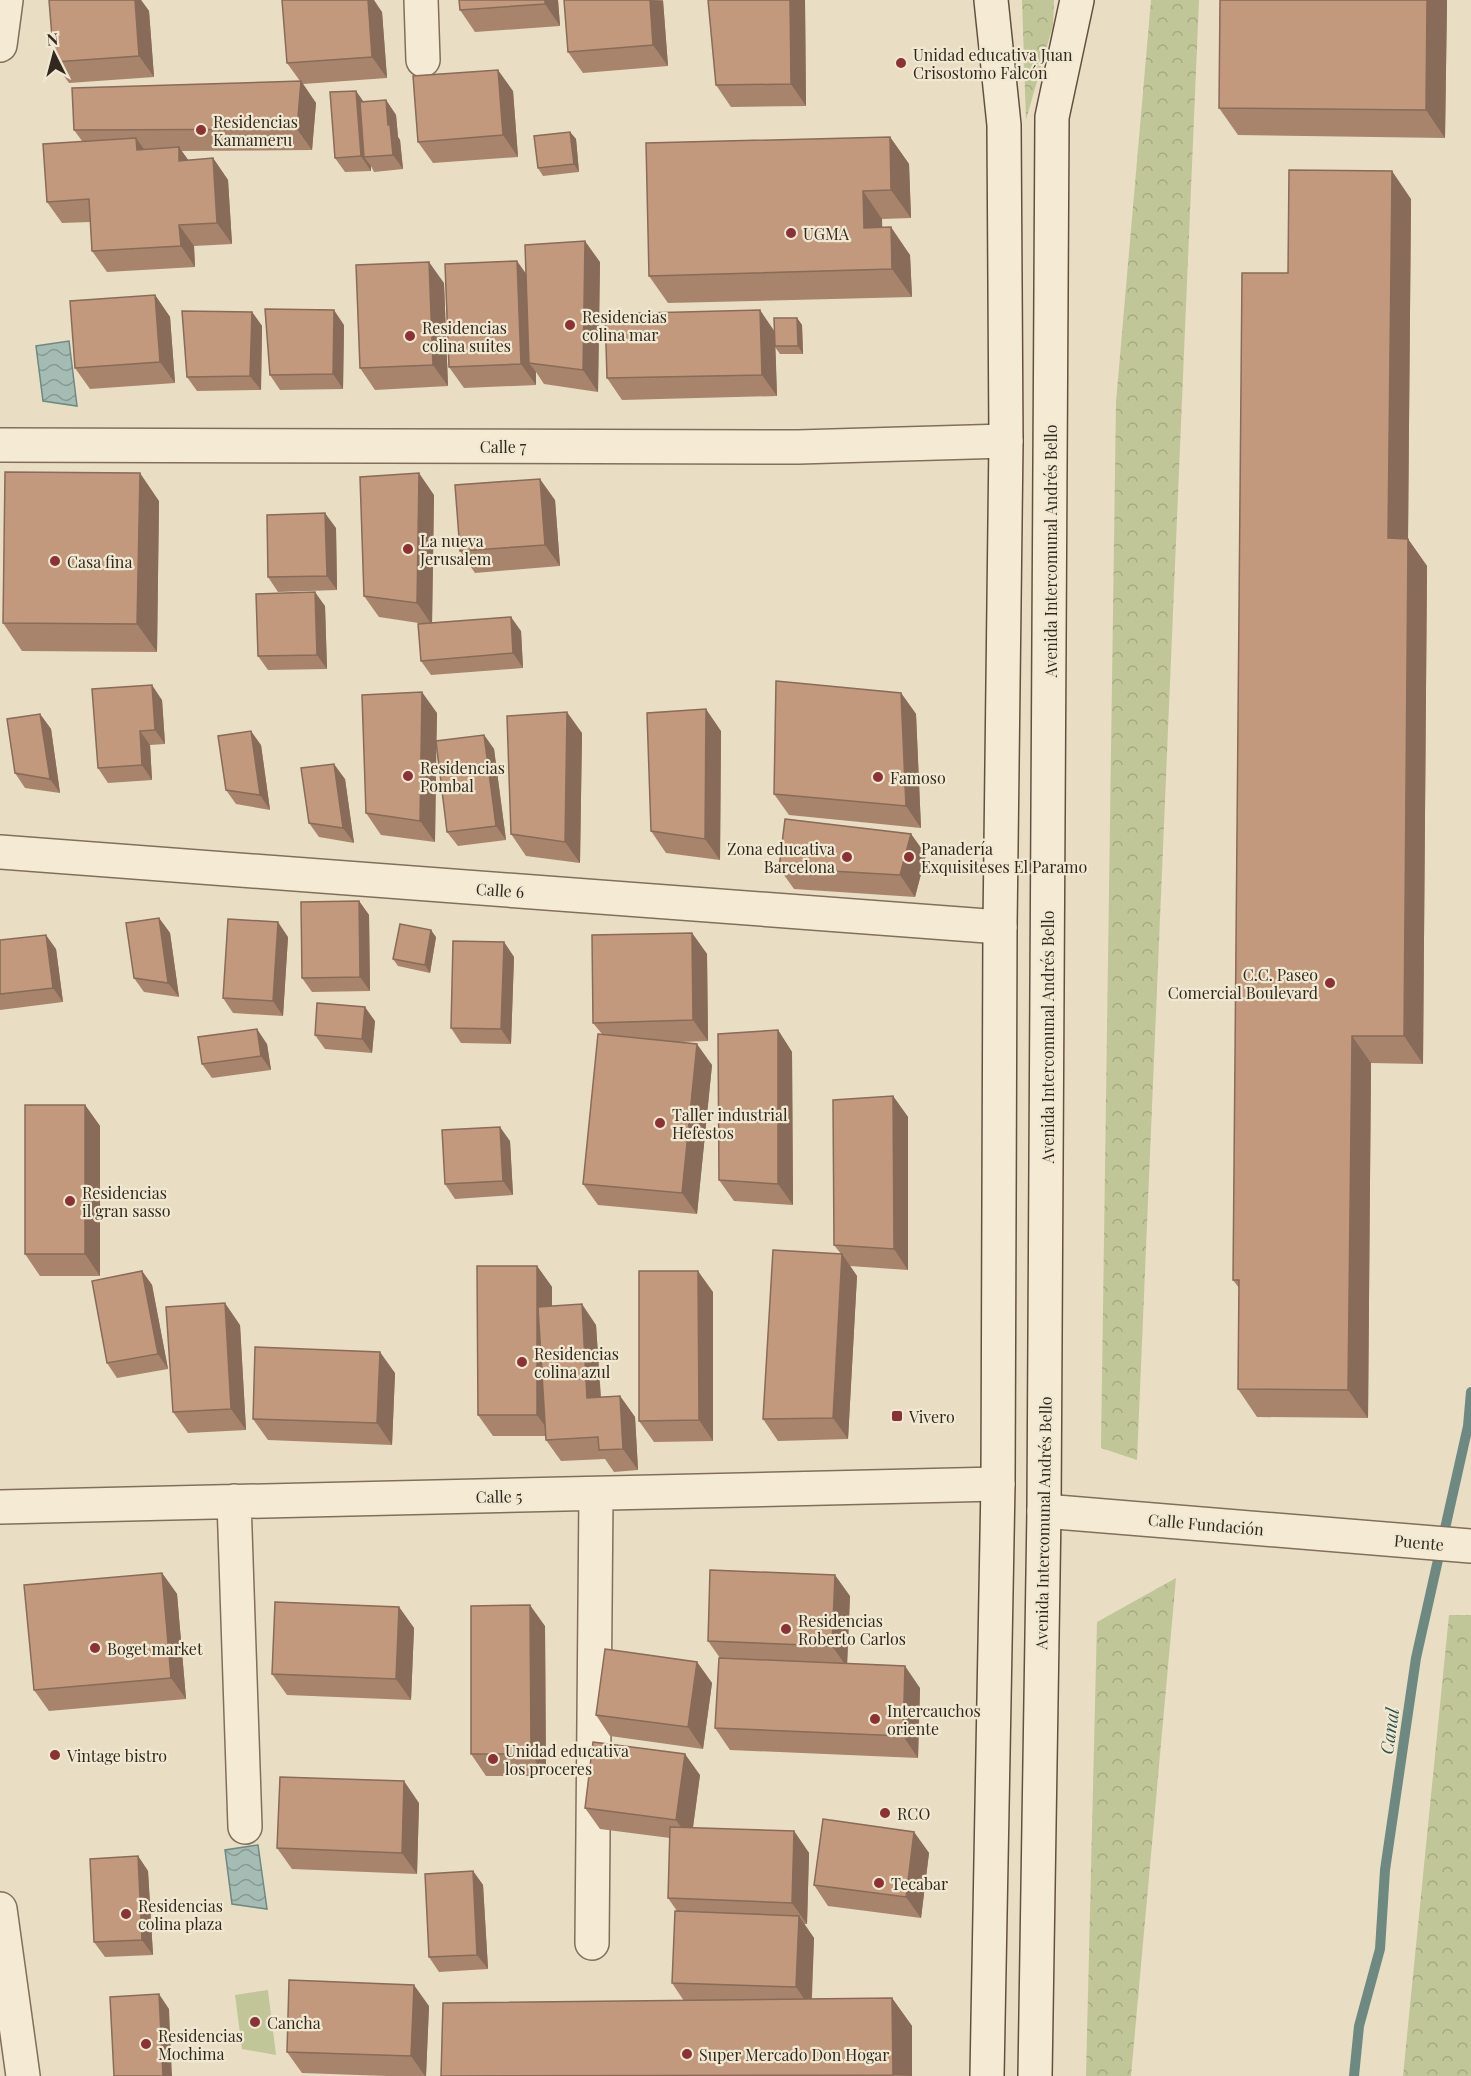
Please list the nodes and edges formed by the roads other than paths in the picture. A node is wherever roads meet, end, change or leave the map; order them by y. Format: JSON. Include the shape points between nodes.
{"nodes":[{"id":1,"x":6,"y":0,"type":"edge"},
{"id":2,"x":421,"y":0,"type":"edge"},
{"id":3,"x":991,"y":0,"type":"edge"},
{"id":4,"x":1077,"y":0,"type":"edge"},
{"id":5,"x":0,"y":45,"type":"edge"},
{"id":6,"x":423,"y":60,"type":"dead end"},
{"id":7,"x":1006,"y":441,"type":"junction"},
{"id":8,"x":0,"y":445,"type":"edge"},
{"id":9,"x":0,"y":852,"type":"edge"},
{"id":10,"x":1000,"y":927,"type":"junction"},
{"id":11,"x":998,"y":1484,"type":"junction"},
{"id":12,"x":596,"y":1494,"type":"junction"},
{"id":13,"x":234,"y":1501,"type":"junction"},
{"id":14,"x":0,"y":1507,"type":"edge"},
{"id":15,"x":1044,"y":1511,"type":"junction"},
{"id":16,"x":1368,"y":1538,"type":"joint"},
{"id":17,"x":1471,"y":1546,"type":"edge"},
{"id":18,"x":245,"y":1827,"type":"dead end"},
{"id":19,"x":0,"y":1909,"type":"edge"},
{"id":20,"x":592,"y":1943,"type":"dead end"},
{"id":21,"x":23,"y":2076,"type":"edge"},
{"id":22,"x":987,"y":2076,"type":"edge"},
{"id":23,"x":1035,"y":2076,"type":"edge"}],
"edges":[{"from":1,"to":5,"type":"street"},
{"from":2,"to":6,"type":"street"},
{"from":3,"to":7,"type":"street","via":[[1004,125]]},
{"from":4,"to":15,"type":"street","name":"Avenida Intercomunal Andrés Bello","via":[[1052,117]]},
{"from":7,"to":8,"type":"street","name":"Calle 7","via":[[798,447]]},
{"from":7,"to":10,"type":"street"},
{"from":9,"to":10,"type":"street","name":"Calle 6"},
{"from":10,"to":11,"type":"street"},
{"from":11,"to":12,"type":"street","name":"Calle 5"},
{"from":11,"to":22,"type":"street"},
{"from":12,"to":13,"type":"street","name":"Calle 5"},
{"from":12,"to":20,"type":"street"},
{"from":13,"to":14,"type":"street","name":"Calle 5"},
{"from":13,"to":18,"type":"street"},
{"from":15,"to":16,"type":"street","name":"Calle Fundación"},
{"from":15,"to":23,"type":"street","name":"Avenida Intercomunal Andrés Bello"},
{"from":16,"to":17,"type":"street","name":"Puente"},
{"from":19,"to":21,"type":"street"}]}
